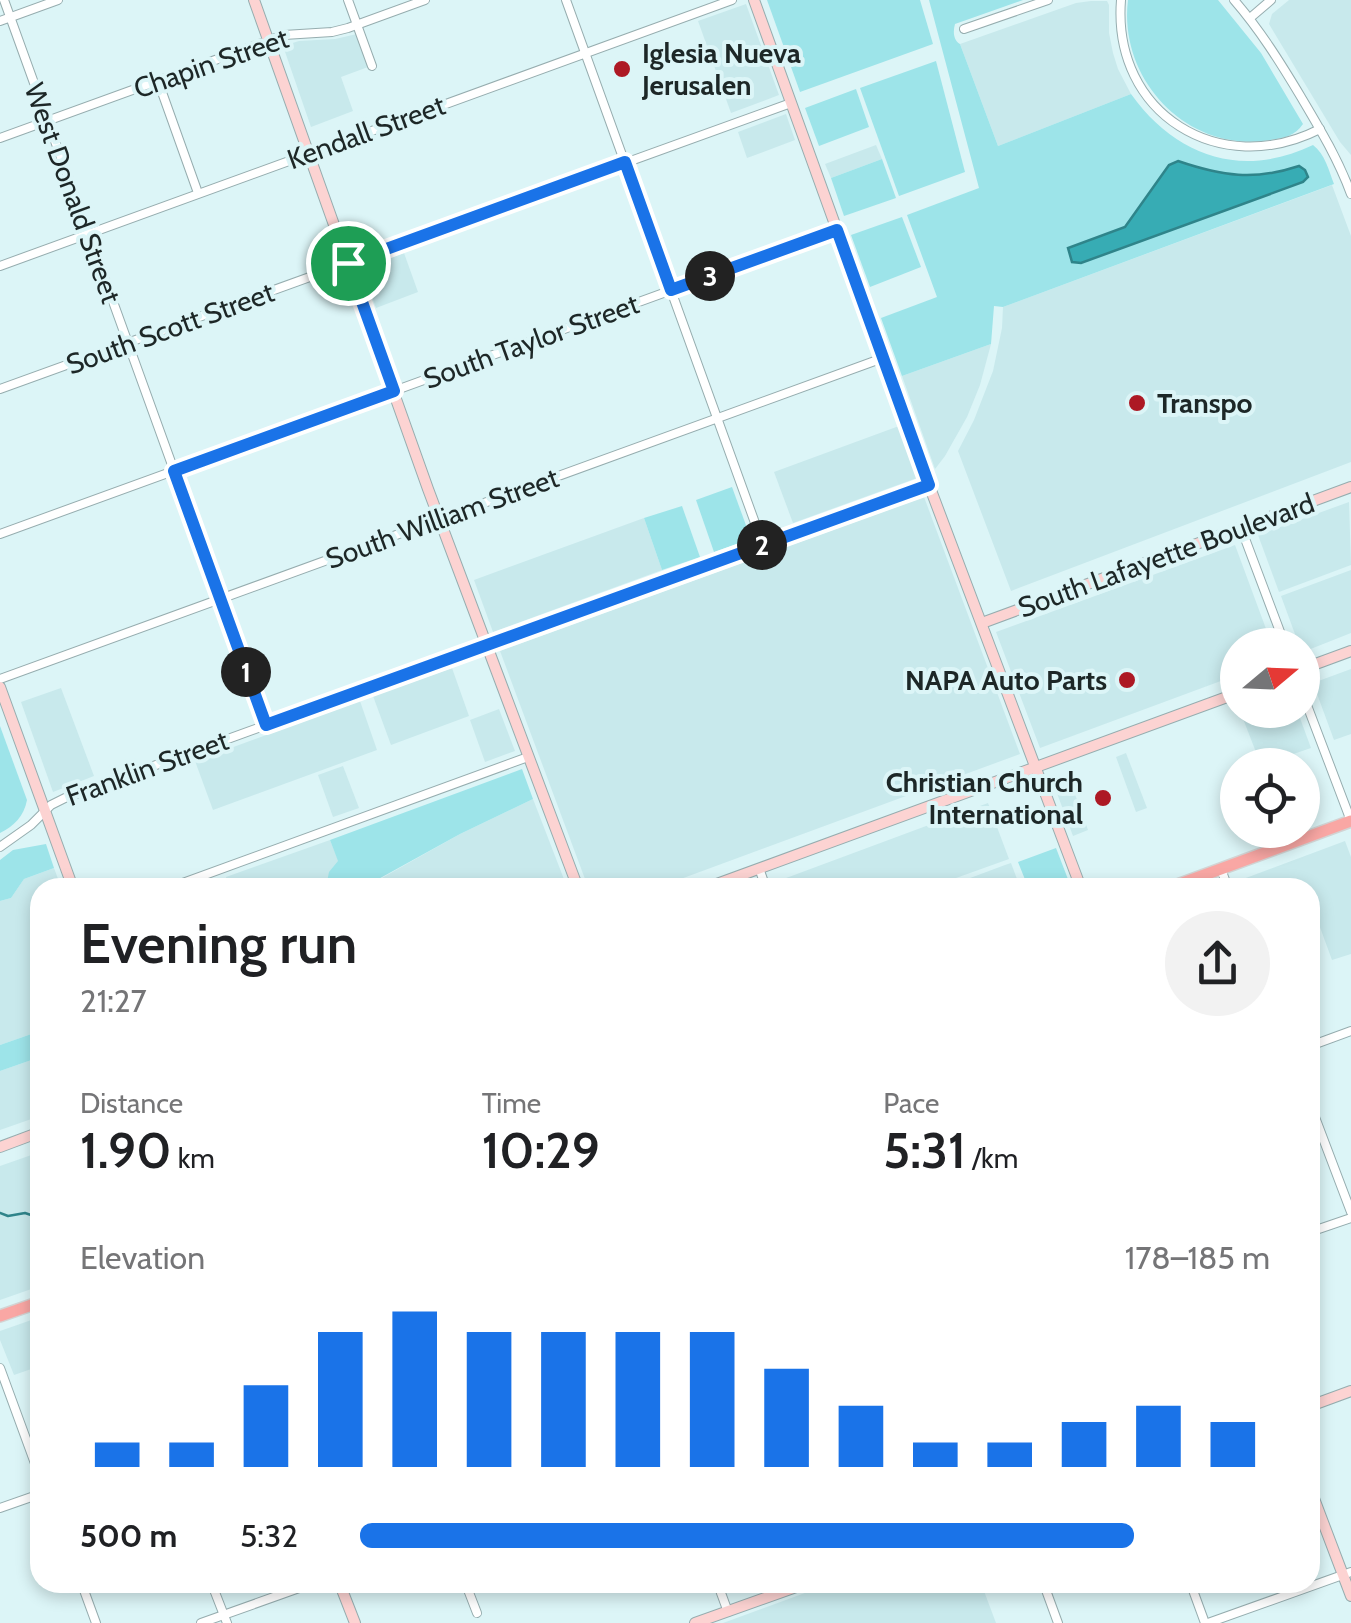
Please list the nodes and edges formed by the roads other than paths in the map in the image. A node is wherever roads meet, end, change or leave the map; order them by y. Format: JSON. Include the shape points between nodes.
{"nodes":[{"id":1,"x":4,"y":0,"type":"edge"},
{"id":2,"x":58,"y":0,"type":"edge"},
{"id":3,"x":254,"y":0,"type":"edge"},
{"id":4,"x":348,"y":0,"type":"edge"},
{"id":5,"x":425,"y":0,"type":"edge"},
{"id":6,"x":566,"y":0,"type":"edge"},
{"id":7,"x":732,"y":0,"type":"edge"},
{"id":8,"x":754,"y":0,"type":"edge"},
{"id":9,"x":1048,"y":0,"type":"edge"},
{"id":10,"x":1122,"y":0,"type":"edge"},
{"id":11,"x":1234,"y":0,"type":"edge"},
{"id":12,"x":1271,"y":0,"type":"edge"},
{"id":13,"x":10,"y":18,"type":"junction"},
{"id":14,"x":1250,"y":18,"type":"junction"},
{"id":15,"x":0,"y":21,"type":"edge"},
{"id":16,"x":357,"y":25,"type":"junction"},
{"id":17,"x":964,"y":29,"type":"dead end"},
{"id":18,"x":269,"y":40,"type":"junction"},
{"id":19,"x":585,"y":53,"type":"junction"},
{"id":20,"x":372,"y":66,"type":"dead end"},
{"id":21,"x":158,"y":81,"type":"junction"},
{"id":22,"x":791,"y":103,"type":"junction"},
{"id":23,"x":48,"y":121,"type":"junction"},
{"id":24,"x":1320,"y":129,"type":"junction"},
{"id":25,"x":0,"y":138,"type":"edge"},
{"id":26,"x":309,"y":153,"type":"junction"},
{"id":27,"x":625,"y":162,"type":"junction"},
{"id":28,"x":198,"y":193,"type":"junction"},
{"id":29,"x":1351,"y":194,"type":"edge"},
{"id":30,"x":837,"y":230,"type":"junction"},
{"id":31,"x":88,"y":234,"type":"junction"},
{"id":32,"x":348,"y":263,"type":"junction"},
{"id":33,"x":0,"y":266,"type":"edge"},
{"id":34,"x":671,"y":290,"type":"junction"},
{"id":35,"x":127,"y":343,"type":"junction"},
{"id":36,"x":883,"y":358,"type":"junction"},
{"id":37,"x":0,"y":389,"type":"edge"},
{"id":38,"x":394,"y":391,"type":"junction"},
{"id":39,"x":718,"y":418,"type":"junction"},
{"id":40,"x":174,"y":471,"type":"junction"},
{"id":41,"x":929,"y":485,"type":"junction"},
{"id":42,"x":1351,"y":487,"type":"edge"},
{"id":43,"x":440,"y":518,"type":"junction"},
{"id":44,"x":1241,"y":528,"type":"junction"},
{"id":45,"x":0,"y":534,"type":"edge"},
{"id":46,"x":763,"y":545,"type":"junction"},
{"id":47,"x":220,"y":598,"type":"junction"},
{"id":48,"x":982,"y":623,"type":"junction"},
{"id":49,"x":1279,"y":628,"type":"edge"},
{"id":50,"x":486,"y":646,"type":"junction"},
{"id":51,"x":1351,"y":652,"type":"edge"},
{"id":52,"x":1320,"y":663,"type":"edge"},
{"id":53,"x":0,"y":679,"type":"edge"},
{"id":54,"x":0,"y":688,"type":"edge"},
{"id":55,"x":1220,"y":700,"type":"edge"},
{"id":56,"x":266,"y":725,"type":"junction"},
{"id":57,"x":1316,"y":728,"type":"edge"},
{"id":58,"x":528,"y":757,"type":"junction"},
{"id":59,"x":1035,"y":767,"type":"junction"},
{"id":60,"x":45,"y":811,"type":"junction"},
{"id":61,"x":1351,"y":821,"type":"edge"},
{"id":62,"x":0,"y":847,"type":"edge"},
{"id":63,"x":759,"y":868,"type":"junction"},
{"id":64,"x":1221,"y":869,"type":"junction"},
{"id":65,"x":70,"y":878,"type":"edge"},
{"id":66,"x":196,"y":878,"type":"edge"},
{"id":67,"x":574,"y":878,"type":"edge"},
{"id":68,"x":732,"y":878,"type":"edge"},
{"id":69,"x":762,"y":878,"type":"edge"},
{"id":70,"x":1077,"y":878,"type":"edge"},
{"id":71,"x":1197,"y":878,"type":"edge"},
{"id":72,"x":1224,"y":878,"type":"edge"},
{"id":73,"x":1351,"y":1032,"type":"edge"},
{"id":74,"x":1320,"y":1043,"type":"edge"},
{"id":75,"x":1320,"y":1131,"type":"edge"},
{"id":76,"x":30,"y":1136,"type":"edge"},
{"id":77,"x":0,"y":1147,"type":"edge"},
{"id":78,"x":1351,"y":1215,"type":"edge"},
{"id":79,"x":1320,"y":1228,"type":"edge"},
{"id":80,"x":30,"y":1306,"type":"edge"},
{"id":81,"x":0,"y":1316,"type":"edge"},
{"id":82,"x":0,"y":1368,"type":"edge"},
{"id":83,"x":1351,"y":1391,"type":"edge"},
{"id":84,"x":1320,"y":1402,"type":"edge"},
{"id":85,"x":30,"y":1449,"type":"edge"},
{"id":86,"x":30,"y":1498,"type":"edge"},
{"id":87,"x":0,"y":1508,"type":"edge"},
{"id":88,"x":1320,"y":1511,"type":"edge"},
{"id":89,"x":1347,"y":1573,"type":"edge"},
{"id":90,"x":1320,"y":1583,"type":"edge"},
{"id":91,"x":84,"y":1593,"type":"edge"},
{"id":92,"x":215,"y":1593,"type":"edge"},
{"id":93,"x":289,"y":1593,"type":"edge"},
{"id":94,"x":343,"y":1593,"type":"edge"},
{"id":95,"x":469,"y":1593,"type":"edge"},
{"id":96,"x":721,"y":1593,"type":"edge"},
{"id":97,"x":780,"y":1593,"type":"edge"},
{"id":98,"x":1047,"y":1593,"type":"edge"},
{"id":99,"x":1194,"y":1593,"type":"edge"},
{"id":100,"x":1291,"y":1593,"type":"edge"},
{"id":101,"x":1351,"y":1596,"type":"edge"},
{"id":102,"x":728,"y":1612,"type":"junction"},
{"id":103,"x":477,"y":1613,"type":"dead end"},
{"id":104,"x":225,"y":1619,"type":"edge"},
{"id":105,"x":96,"y":1623,"type":"edge"},
{"id":106,"x":202,"y":1623,"type":"edge"},
{"id":107,"x":355,"y":1623,"type":"edge"},
{"id":108,"x":695,"y":1623,"type":"edge"},
{"id":109,"x":1058,"y":1623,"type":"edge"},
{"id":110,"x":1206,"y":1623,"type":"edge"}],
"edges":[{"from":1,"to":13,"type":"street","name":"West Donald Street"},
{"from":2,"to":13,"type":"street"},
{"from":3,"to":18,"type":"street"},
{"from":4,"to":16,"type":"street"},
{"from":5,"to":16,"type":"street","name":"Chapin Street"},
{"from":6,"to":19,"type":"street"},
{"from":7,"to":19,"type":"street","name":"Kendall Street"},
{"from":8,"to":22,"type":"street"},
{"from":9,"to":17,"type":"street"},
{"from":10,"to":24,"type":"street","via":[[1130,66],[1176,124],[1235,147],[1278,144]]},
{"from":11,"to":14,"type":"street"},
{"from":12,"to":14,"type":"street"},
{"from":13,"to":15,"type":"street"},
{"from":13,"to":23,"type":"street","name":"West Donald Street"},
{"from":14,"to":24,"type":"street"},
{"from":16,"to":18,"type":"street","name":"Chapin Street"},
{"from":16,"to":20,"type":"street"},
{"from":18,"to":21,"type":"street","name":"Chapin Street"},
{"from":18,"to":26,"type":"street"},
{"from":19,"to":26,"type":"street","name":"Kendall Street"},
{"from":19,"to":27,"type":"street"},
{"from":21,"to":23,"type":"street","name":"Chapin Street"},
{"from":21,"to":28,"type":"street"},
{"from":22,"to":27,"type":"street","name":"South Scott Street"},
{"from":22,"to":30,"type":"street"},
{"from":23,"to":25,"type":"street","name":"Chapin Street"},
{"from":23,"to":31,"type":"street","name":"West Donald Street"},
{"from":24,"to":29,"type":"street"},
{"from":26,"to":28,"type":"street","name":"Kendall Street"},
{"from":26,"to":32,"type":"street"},
{"from":27,"to":32,"type":"street","name":"South Scott Street"},
{"from":27,"to":34,"type":"street"},
{"from":28,"to":31,"type":"street","name":"Kendall Street"},
{"from":30,"to":34,"type":"street","name":"South Taylor Street"},
{"from":30,"to":36,"type":"street"},
{"from":31,"to":33,"type":"street","name":"Kendall Street"},
{"from":31,"to":35,"type":"street","name":"West Donald Street"},
{"from":32,"to":35,"type":"street","name":"South Scott Street"},
{"from":32,"to":38,"type":"street"},
{"from":34,"to":38,"type":"street","name":"South Taylor Street"},
{"from":34,"to":39,"type":"street"},
{"from":35,"to":37,"type":"street","name":"South Scott Street"},
{"from":35,"to":40,"type":"street","name":"West Donald Street"},
{"from":36,"to":39,"type":"street","name":"South William Street"},
{"from":36,"to":41,"type":"street"},
{"from":38,"to":40,"type":"street","name":"South Taylor Street"},
{"from":38,"to":43,"type":"street"},
{"from":39,"to":43,"type":"street","name":"South William Street"},
{"from":39,"to":46,"type":"street"},
{"from":40,"to":45,"type":"street","name":"South Taylor Street"},
{"from":40,"to":47,"type":"street","name":"West Donald Street"},
{"from":41,"to":46,"type":"street","name":"Franklin Street"},
{"from":41,"to":48,"type":"street"},
{"from":42,"to":44,"type":"street","name":"South Lafayette Boulevard"},
{"from":43,"to":47,"type":"street","name":"South William Street"},
{"from":43,"to":50,"type":"street"},
{"from":44,"to":48,"type":"street","name":"South Lafayette Boulevard"},
{"from":44,"to":49,"type":"street"},
{"from":46,"to":50,"type":"street","name":"Franklin Street"},
{"from":47,"to":53,"type":"street","name":"South William Street"},
{"from":47,"to":56,"type":"street","name":"West Donald Street"},
{"from":48,"to":59,"type":"street"},
{"from":50,"to":56,"type":"street","name":"Franklin Street"},
{"from":50,"to":58,"type":"street"},
{"from":51,"to":52,"type":"street"},
{"from":54,"to":60,"type":"street"},
{"from":55,"to":59,"type":"street"},
{"from":56,"to":60,"type":"street","name":"Franklin Street","via":[[64,798]]},
{"from":57,"to":61,"type":"street"},
{"from":58,"to":66,"type":"street"},
{"from":58,"to":67,"type":"street"},
{"from":59,"to":63,"type":"street"},
{"from":59,"to":70,"type":"street"},
{"from":60,"to":62,"type":"street","name":"Franklin Street"},
{"from":60,"to":65,"type":"street"},
{"from":61,"to":64,"type":"main road"},
{"from":63,"to":68,"type":"street"},
{"from":63,"to":69,"type":"street"},
{"from":64,"to":71,"type":"main road"},
{"from":64,"to":72,"type":"street"},
{"from":73,"to":74,"type":"street"},
{"from":75,"to":78,"type":"street"},
{"from":76,"to":77,"type":"street"},
{"from":78,"to":79,"type":"street"},
{"from":80,"to":81,"type":"main road"},
{"from":82,"to":85,"type":"street"},
{"from":83,"to":84,"type":"street"},
{"from":86,"to":87,"type":"street"},
{"from":88,"to":89,"type":"street"},
{"from":89,"to":90,"type":"street"},
{"from":89,"to":101,"type":"street"},
{"from":91,"to":105,"type":"street"},
{"from":92,"to":104,"type":"street"},
{"from":93,"to":104,"type":"street"},
{"from":94,"to":107,"type":"street"},
{"from":95,"to":103,"type":"street"},
{"from":96,"to":102,"type":"street"},
{"from":97,"to":102,"type":"street"},
{"from":98,"to":109,"type":"street"},
{"from":99,"to":110,"type":"street"},
{"from":100,"to":110,"type":"street"},
{"from":102,"to":108,"type":"street"},
{"from":104,"to":106,"type":"street"}]}
